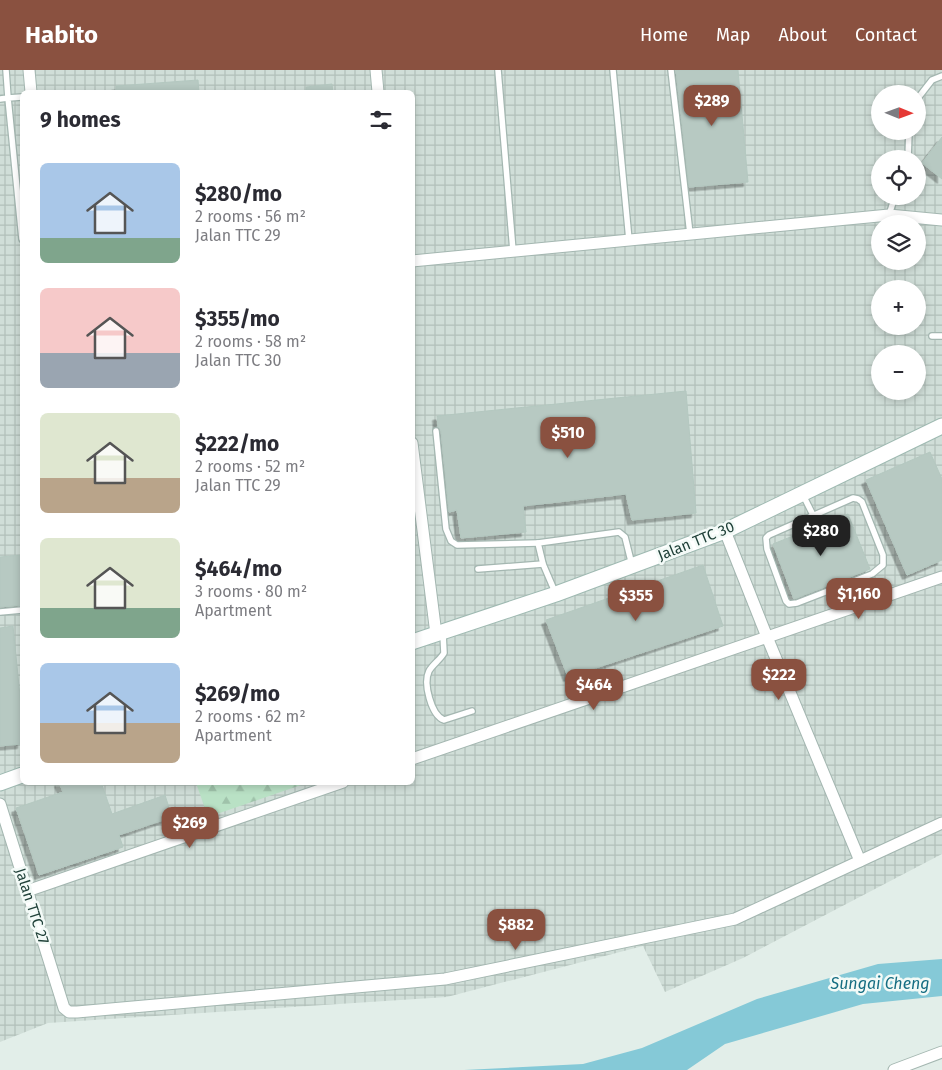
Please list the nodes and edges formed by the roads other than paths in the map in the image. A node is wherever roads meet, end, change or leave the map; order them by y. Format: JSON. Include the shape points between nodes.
{"nodes":[{"id":1,"x":6,"y":70,"type":"edge"},
{"id":2,"x":29,"y":70,"type":"edge"},
{"id":3,"x":376,"y":70,"type":"edge"},
{"id":4,"x":498,"y":70,"type":"edge"},
{"id":5,"x":613,"y":70,"type":"edge"},
{"id":6,"x":671,"y":70,"type":"edge"},
{"id":7,"x":942,"y":76,"type":"edge"},
{"id":8,"x":926,"y":88,"type":"edge"},
{"id":9,"x":31,"y":90,"type":"edge"},
{"id":10,"x":378,"y":90,"type":"edge"},
{"id":11,"x":20,"y":97,"type":"edge"},
{"id":12,"x":8,"y":98,"type":"junction"},
{"id":13,"x":0,"y":99,"type":"edge"},
{"id":14,"x":892,"y":205,"type":"edge"},
{"id":15,"x":889,"y":215,"type":"edge"},
{"id":16,"x":871,"y":217,"type":"edge"},
{"id":17,"x":926,"y":218,"type":"edge"},
{"id":18,"x":20,"y":219,"type":"edge"},
{"id":19,"x":942,"y":220,"type":"edge"},
{"id":20,"x":690,"y":234,"type":"junction"},
{"id":21,"x":629,"y":240,"type":"junction"},
{"id":22,"x":513,"y":251,"type":"junction"},
{"id":23,"x":415,"y":261,"type":"edge"},
{"id":24,"x":932,"y":336,"type":"dead end"},
{"id":25,"x":942,"y":336,"type":"edge"},
{"id":26,"x":942,"y":426,"type":"edge"},
{"id":27,"x":436,"y":431,"type":"dead end"},
{"id":28,"x":415,"y":463,"type":"edge"},
{"id":29,"x":802,"y":493,"type":"junction"},
{"id":30,"x":813,"y":515,"type":"junction"},
{"id":31,"x":725,"y":531,"type":"junction"},
{"id":32,"x":538,"y":543,"type":"junction"},
{"id":33,"x":543,"y":564,"type":"junction"},
{"id":34,"x":632,"y":566,"type":"junction"},
{"id":35,"x":478,"y":570,"type":"dead end"},
{"id":36,"x":942,"y":577,"type":"edge"},
{"id":37,"x":556,"y":594,"type":"junction"},
{"id":38,"x":20,"y":610,"type":"edge"},
{"id":39,"x":0,"y":612,"type":"edge"},
{"id":40,"x":440,"y":633,"type":"junction"},
{"id":41,"x":766,"y":638,"type":"junction"},
{"id":42,"x":415,"y":641,"type":"edge"},
{"id":43,"x":472,"y":711,"type":"dead end"},
{"id":44,"x":415,"y":758,"type":"edge"},
{"id":45,"x":20,"y":776,"type":"edge"},
{"id":46,"x":0,"y":783,"type":"edge"},
{"id":47,"x":334,"y":785,"type":"edge"},
{"id":48,"x":0,"y":804,"type":"edge"},
{"id":49,"x":942,"y":823,"type":"edge"},
{"id":50,"x":860,"y":861,"type":"junction"},
{"id":51,"x":27,"y":891,"type":"junction"},
{"id":52,"x":942,"y":1052,"type":"edge"},
{"id":53,"x":894,"y":1070,"type":"edge"}],
"edges":[{"from":1,"to":12,"type":"lane"},
{"from":2,"to":9,"type":"street"},
{"from":3,"to":10,"type":"street"},
{"from":4,"to":22,"type":"lane"},
{"from":5,"to":21,"type":"lane"},
{"from":6,"to":20,"type":"lane"},
{"from":7,"to":8,"type":"lane","via":[[932,80]]},
{"from":11,"to":12,"type":"lane"},
{"from":12,"to":13,"type":"lane"},
{"from":12,"to":18,"type":"lane"},
{"from":14,"to":15,"type":"lane"},
{"from":16,"to":20,"type":"street"},
{"from":17,"to":19,"type":"street"},
{"from":20,"to":21,"type":"street"},
{"from":21,"to":22,"type":"street"},
{"from":22,"to":23,"type":"street"},
{"from":24,"to":25,"type":"lane"},
{"from":26,"to":29,"type":"street","name":"Jalan TTC 30"},
{"from":27,"to":32,"type":"lane","via":[[446,530],[451,541],[457,545]]},
{"from":28,"to":40,"type":"street"},
{"from":29,"to":30,"type":"lane"},
{"from":29,"to":31,"type":"street","name":"Jalan TTC 30"},
{"from":30,"to":30,"type":"lane","via":[[848,499],[858,499],[883,555],[883,565],[872,574],[797,604],[789,604],[767,549],[766,538]]},
{"from":31,"to":34,"type":"street","name":"Jalan TTC 30"},
{"from":31,"to":41,"type":"street"},
{"from":32,"to":33,"type":"lane"},
{"from":32,"to":34,"type":"lane","via":[[619,532],[625,537]]},
{"from":33,"to":35,"type":"lane"},
{"from":33,"to":37,"type":"lane"},
{"from":34,"to":37,"type":"street","name":"Jalan TTC 30"},
{"from":36,"to":41,"type":"street"},
{"from":37,"to":40,"type":"street","name":"Jalan TTC 30"},
{"from":38,"to":39,"type":"lane"},
{"from":40,"to":42,"type":"street","name":"Jalan TTC 30"},
{"from":40,"to":43,"type":"lane","via":[[444,653],[429,670],[426,680],[432,703],[438,716],[444,720]]},
{"from":41,"to":44,"type":"street"},
{"from":41,"to":50,"type":"street"},
{"from":45,"to":46,"type":"street"},
{"from":47,"to":51,"type":"street"},
{"from":48,"to":51,"type":"street","name":"Jalan TTC 27"},
{"from":49,"to":50,"type":"street"},
{"from":50,"to":51,"type":"street","name":"Jalan TTC 27","via":[[735,919],[446,979],[76,1012],[64,1008]]},
{"from":52,"to":53,"type":"street"}]}
